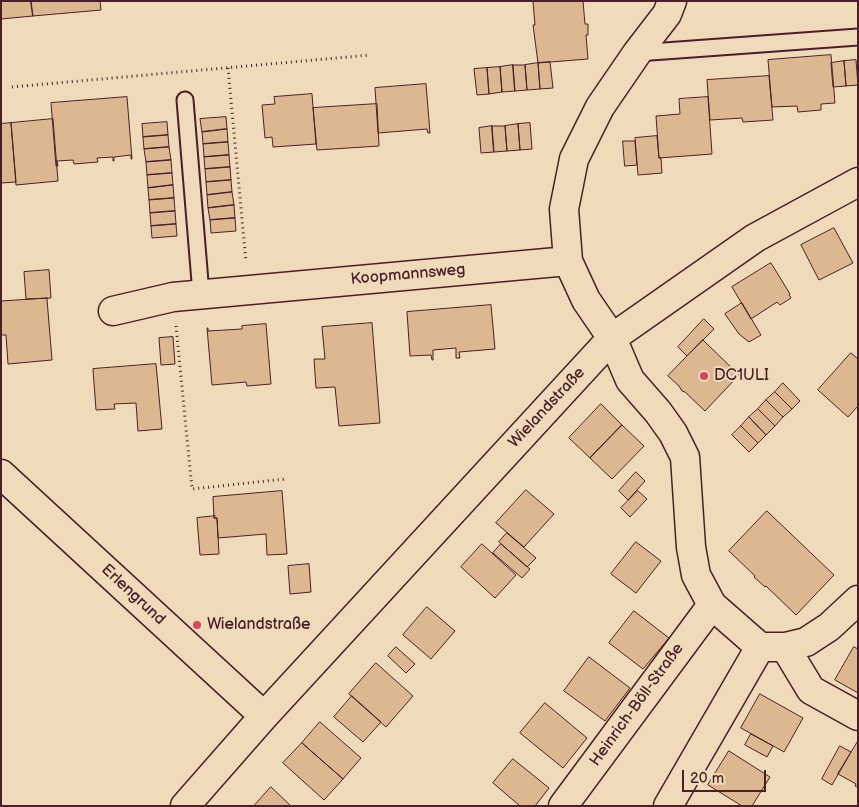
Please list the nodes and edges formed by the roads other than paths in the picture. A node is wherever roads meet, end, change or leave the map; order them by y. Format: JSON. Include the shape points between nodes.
{"nodes":[{"id":1,"x":672,"y":1,"type":"edge"},
{"id":2,"x":858,"y":38,"type":"edge"},
{"id":3,"x":637,"y":53,"type":"junction"},
{"id":4,"x":185,"y":100,"type":"dead end"},
{"id":5,"x":858,"y":182,"type":"edge"},
{"id":6,"x":568,"y":261,"type":"junction"},
{"id":7,"x":201,"y":294,"type":"junction"},
{"id":8,"x":112,"y":311,"type":"dead end"},
{"id":9,"x":612,"y":338,"type":"junction"},
{"id":10,"x":1,"y":474,"type":"edge"},
{"id":11,"x":858,"y":600,"type":"edge"},
{"id":12,"x":712,"y":605,"type":"junction"},
{"id":13,"x":772,"y":647,"type":"junction"},
{"id":14,"x":264,"y":716,"type":"junction"},
{"id":15,"x":858,"y":716,"type":"edge"},
{"id":16,"x":185,"y":806,"type":"edge"},
{"id":17,"x":563,"y":806,"type":"edge"},
{"id":18,"x":668,"y":806,"type":"edge"}],
"edges":[{"from":1,"to":3,"type":"street","via":[[667,14]]},
{"from":2,"to":3,"type":"lane"},
{"from":3,"to":6,"type":"street","via":[[600,107],[574,159],[564,209]]},
{"from":4,"to":7,"type":"lane"},
{"from":5,"to":9,"type":"street","name":"Wielandstraße","via":[[754,238]]},
{"from":6,"to":7,"type":"street","name":"Koopmannsweg"},
{"from":6,"to":9,"type":"street","via":[[586,300]]},
{"from":7,"to":8,"type":"street","name":"Koopmannsweg","via":[[173,296]]},
{"from":9,"to":12,"type":"street","via":[[630,380],[674,433],[685,456],[696,575]]},
{"from":9,"to":14,"type":"street","name":"Wielandstraße"},
{"from":10,"to":14,"type":"street","name":"Erlengrund"},
{"from":11,"to":13,"type":"street","via":[[830,627],[806,642]]},
{"from":12,"to":13,"type":"street"},
{"from":12,"to":17,"type":"street","name":"Heinrich-Böll-Straße"},
{"from":13,"to":15,"type":"street","via":[[811,690]]},
{"from":13,"to":18,"type":"street"},
{"from":14,"to":16,"type":"street","name":"Wielandstraße"}]}
